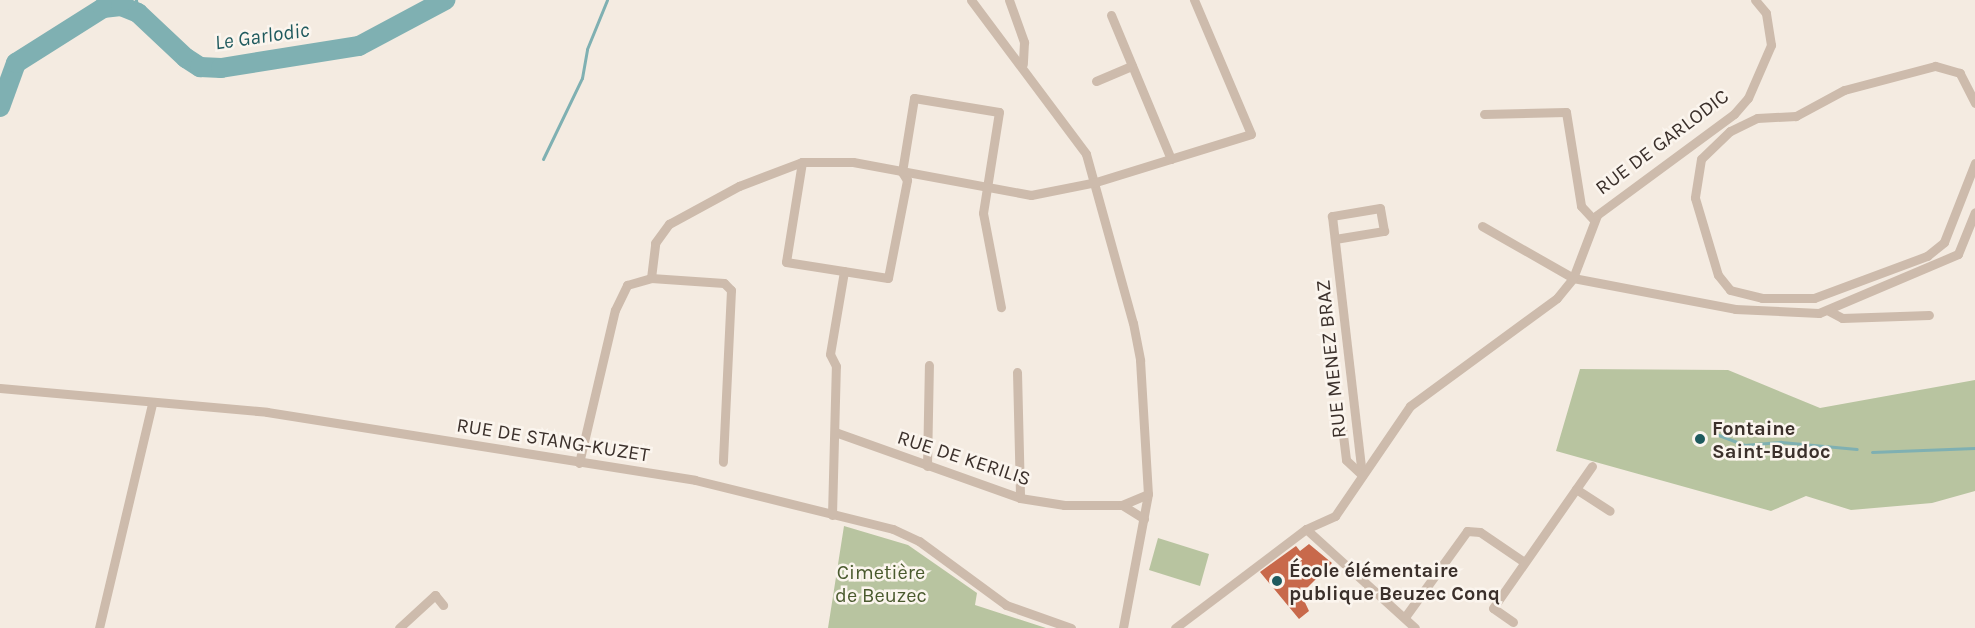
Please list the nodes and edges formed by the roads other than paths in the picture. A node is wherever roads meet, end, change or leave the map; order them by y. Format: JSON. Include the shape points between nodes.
{"nodes":[{"id":1,"x":971,"y":0,"type":"edge"},
{"id":2,"x":1009,"y":0,"type":"edge"},
{"id":3,"x":1194,"y":0,"type":"edge"},
{"id":4,"x":1755,"y":0,"type":"edge"},
{"id":5,"x":1111,"y":15,"type":"dead end"},
{"id":6,"x":1023,"y":64,"type":"junction"},
{"id":7,"x":1132,"y":66,"type":"junction"},
{"id":8,"x":1096,"y":81,"type":"dead end"},
{"id":9,"x":1975,"y":103,"type":"edge"},
{"id":10,"x":1484,"y":114,"type":"dead end"},
{"id":11,"x":1684,"y":150,"type":"junction"},
{"id":12,"x":1171,"y":159,"type":"junction"},
{"id":13,"x":1701,"y":159,"type":"junction"},
{"id":14,"x":802,"y":162,"type":"junction"},
{"id":15,"x":1975,"y":163,"type":"edge"},
{"id":16,"x":902,"y":172,"type":"junction"},
{"id":17,"x":1096,"y":182,"type":"junction"},
{"id":18,"x":986,"y":190,"type":"junction"},
{"id":19,"x":1975,"y":212,"type":"edge"},
{"id":20,"x":1594,"y":220,"type":"junction"},
{"id":21,"x":1482,"y":226,"type":"dead end"},
{"id":22,"x":1335,"y":239,"type":"junction"},
{"id":23,"x":844,"y":271,"type":"junction"},
{"id":24,"x":651,"y":278,"type":"junction"},
{"id":25,"x":1573,"y":278,"type":"junction"},
{"id":26,"x":1001,"y":307,"type":"dead end"},
{"id":27,"x":1829,"y":311,"type":"junction"},
{"id":28,"x":1929,"y":315,"type":"dead end"},
{"id":29,"x":929,"y":365,"type":"dead end"},
{"id":30,"x":1017,"y":372,"type":"dead end"},
{"id":31,"x":0,"y":388,"type":"edge"},
{"id":32,"x":152,"y":402,"type":"junction"},
{"id":33,"x":1342,"y":427,"type":"dead end"},
{"id":34,"x":835,"y":432,"type":"junction"},
{"id":35,"x":723,"y":462,"type":"dead end"},
{"id":36,"x":579,"y":463,"type":"junction"},
{"id":37,"x":927,"y":466,"type":"junction"},
{"id":38,"x":1592,"y":466,"type":"dead end"},
{"id":39,"x":1362,"y":475,"type":"junction"},
{"id":40,"x":1576,"y":489,"type":"junction"},
{"id":41,"x":1148,"y":494,"type":"junction"},
{"id":42,"x":1020,"y":498,"type":"junction"},
{"id":43,"x":1122,"y":505,"type":"junction"},
{"id":44,"x":1610,"y":511,"type":"dead end"},
{"id":45,"x":832,"y":515,"type":"junction"},
{"id":46,"x":1144,"y":519,"type":"junction"},
{"id":47,"x":1306,"y":529,"type":"junction"},
{"id":48,"x":1524,"y":562,"type":"junction"},
{"id":49,"x":443,"y":605,"type":"dead end"},
{"id":50,"x":1405,"y":617,"type":"junction"},
{"id":51,"x":1513,"y":622,"type":"dead end"},
{"id":52,"x":99,"y":628,"type":"edge"},
{"id":53,"x":399,"y":628,"type":"edge"},
{"id":54,"x":1071,"y":628,"type":"edge"},
{"id":55,"x":1123,"y":628,"type":"edge"},
{"id":56,"x":1175,"y":628,"type":"edge"},
{"id":57,"x":1415,"y":628,"type":"edge"}],
"edges":[{"from":1,"to":6,"type":"street"},
{"from":2,"to":6,"type":"street","via":[[1024,42]]},
{"from":3,"to":12,"type":"street","via":[[1251,134]]},
{"from":4,"to":11,"type":"street","name":"RUE DE GARLODIC","via":[[1762,5],[1771,29],[1772,45],[1762,71],[1734,114]]},
{"from":5,"to":7,"type":"street"},
{"from":6,"to":17,"type":"street","via":[[1086,154]]},
{"from":7,"to":8,"type":"street"},
{"from":7,"to":12,"type":"street"},
{"from":9,"to":13,"type":"street","via":[[1960,73],[1923,66],[1844,90],[1796,116],[1757,118],[1730,131]]},
{"from":10,"to":20,"type":"street","via":[[1566,112],[1581,206]]},
{"from":11,"to":13,"type":"street"},
{"from":11,"to":20,"type":"street","name":"RUE DE GARLODIC","via":[[1614,198]]},
{"from":12,"to":17,"type":"street"},
{"from":13,"to":15,"type":"street","via":[[1695,198],[1718,275],[1730,290],[1762,298],[1814,298],[1928,256],[1944,242]]},
{"from":14,"to":16,"type":"street","via":[[853,162]]},
{"from":14,"to":23,"type":"street","via":[[786,262]]},
{"from":14,"to":24,"type":"street","via":[[739,186],[669,224],[655,243]]},
{"from":16,"to":18,"type":"street"},
{"from":16,"to":18,"type":"street","via":[[914,98],[999,112]]},
{"from":16,"to":23,"type":"street","via":[[907,180],[888,278]]},
{"from":17,"to":18,"type":"street","via":[[1031,195]]},
{"from":17,"to":41,"type":"street","via":[[1140,360]]},
{"from":18,"to":26,"type":"street","via":[[982,213]]},
{"from":19,"to":27,"type":"street","via":[[1958,254],[1876,286]]},
{"from":20,"to":25,"type":"street","name":"RUE DE GARLODIC"},
{"from":21,"to":25,"type":"street"},
{"from":22,"to":22,"type":"street","name":"RUE MENEZ BRAZ","via":[[1332,216],[1380,208],[1384,231]]},
{"from":22,"to":39,"type":"street","name":"RUE MENEZ BRAZ","via":[[1340,312]]},
{"from":23,"to":34,"type":"street","via":[[830,354],[836,366]]},
{"from":24,"to":35,"type":"street","via":[[724,283],[731,290]]},
{"from":24,"to":36,"type":"street","via":[[627,285],[615,310]]},
{"from":25,"to":27,"type":"street","via":[[1735,309]]},
{"from":25,"to":39,"type":"street","name":"RUE DE GARLODIC","via":[[1548,305],[1410,406]]},
{"from":27,"to":28,"type":"street","via":[[1842,318]]},
{"from":29,"to":37,"type":"street"},
{"from":30,"to":42,"type":"street"},
{"from":31,"to":32,"type":"street","name":"RUE DE STANG-KUZET"},
{"from":32,"to":36,"type":"street","name":"RUE DE STANG-KUZET","via":[[267,412]]},
{"from":32,"to":52,"type":"street"},
{"from":33,"to":39,"type":"street","via":[[1346,460]]},
{"from":34,"to":37,"type":"street","name":"RUE DE KERILIS"},
{"from":34,"to":45,"type":"street"},
{"from":36,"to":45,"type":"street","name":"RUE DE STANG-KUZET","via":[[695,480]]},
{"from":37,"to":42,"type":"street","name":"RUE DE KERILIS"},
{"from":38,"to":40,"type":"street"},
{"from":39,"to":47,"type":"street","name":"RUE DE GARLODIC","via":[[1335,516]]},
{"from":40,"to":44,"type":"street"},
{"from":40,"to":48,"type":"street"},
{"from":41,"to":43,"type":"street","name":"RUE DE KERILIS"},
{"from":41,"to":46,"type":"street"},
{"from":42,"to":43,"type":"street","name":"RUE DE KERILIS","via":[[1064,505]]},
{"from":43,"to":46,"type":"street"},
{"from":45,"to":54,"type":"street","name":"RUE DE STANG-KUZET","via":[[893,529],[919,541],[1006,605]]},
{"from":46,"to":55,"type":"street"},
{"from":47,"to":50,"type":"street"},
{"from":47,"to":56,"type":"street","name":"RUE DE GARLODIC"},
{"from":48,"to":50,"type":"street","via":[[1480,532],[1467,531]]},
{"from":48,"to":51,"type":"street","via":[[1492,608]]},
{"from":49,"to":53,"type":"street","via":[[435,595]]},
{"from":50,"to":57,"type":"street"}]}
